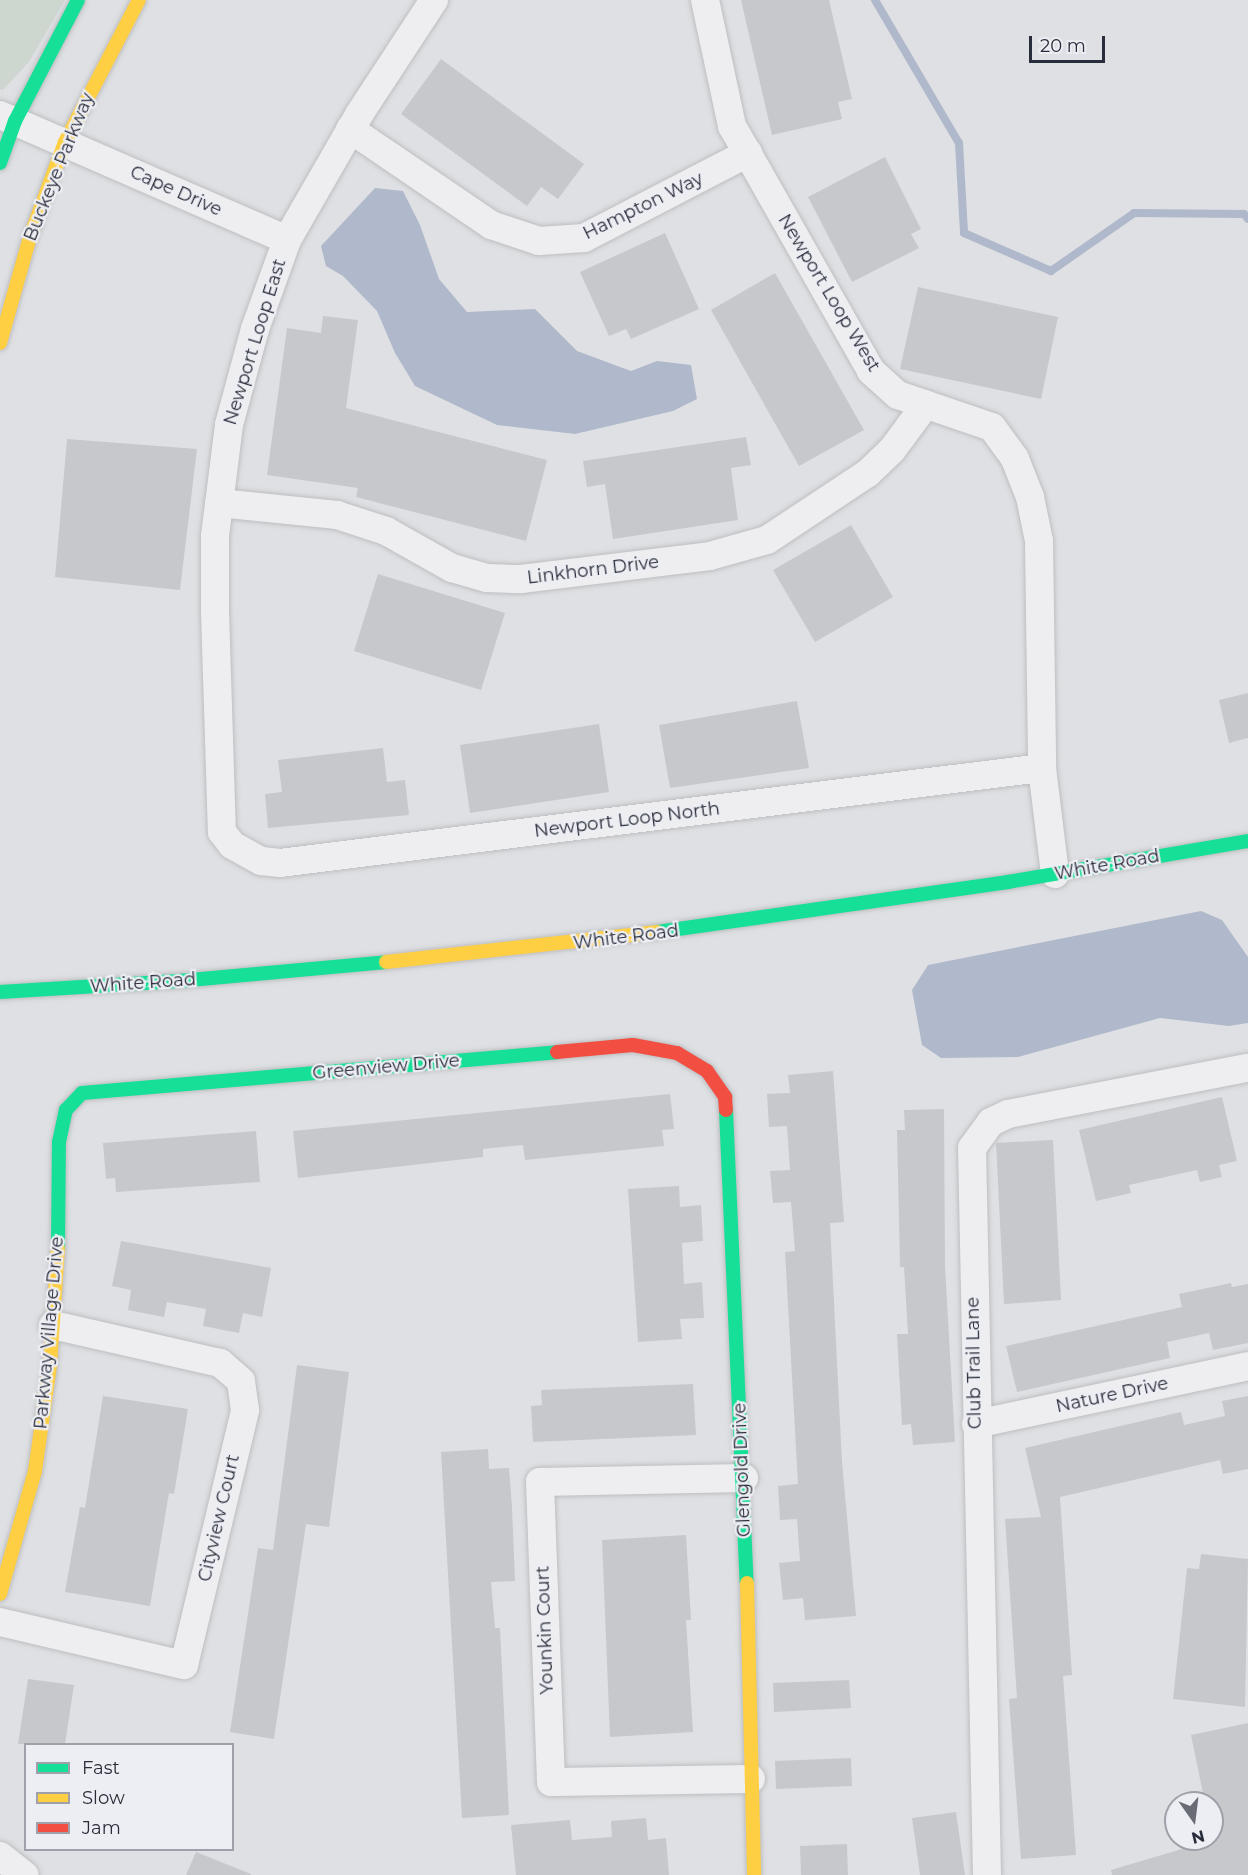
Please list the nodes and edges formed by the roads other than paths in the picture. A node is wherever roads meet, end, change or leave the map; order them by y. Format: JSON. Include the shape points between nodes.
{"nodes":[{"id":1,"x":78,"y":0,"type":"edge"},
{"id":2,"x":139,"y":0,"type":"edge"},
{"id":3,"x":434,"y":0,"type":"edge"},
{"id":4,"x":705,"y":0,"type":"edge"},
{"id":5,"x":7,"y":118,"type":"edge"},
{"id":6,"x":350,"y":129,"type":"junction"},
{"id":7,"x":65,"y":142,"type":"junction"},
{"id":8,"x":748,"y":153,"type":"junction"},
{"id":9,"x":0,"y":163,"type":"edge"},
{"id":10,"x":287,"y":240,"type":"junction"},
{"id":11,"x":0,"y":343,"type":"edge"},
{"id":12,"x":926,"y":404,"type":"junction"},
{"id":13,"x":219,"y":503,"type":"junction"},
{"id":14,"x":1042,"y":768,"type":"junction"},
{"id":15,"x":222,"y":832,"type":"joint"},
{"id":16,"x":1248,"y":841,"type":"edge"},
{"id":17,"x":1054,"y":874,"type":"junction"},
{"id":18,"x":0,"y":992,"type":"edge"},
{"id":19,"x":1248,"y":1068,"type":"edge"},
{"id":20,"x":708,"y":1071,"type":"joint"},
{"id":21,"x":66,"y":1110,"type":"joint"},
{"id":22,"x":53,"y":1325,"type":"junction"},
{"id":23,"x":1248,"y":1366,"type":"edge"},
{"id":24,"x":976,"y":1425,"type":"junction"},
{"id":25,"x":744,"y":1478,"type":"junction"},
{"id":26,"x":4,"y":1552,"type":"edge"},
{"id":27,"x":0,"y":1594,"type":"edge"},
{"id":28,"x":0,"y":1622,"type":"edge"},
{"id":29,"x":751,"y":1779,"type":"junction"},
{"id":30,"x":0,"y":1856,"type":"edge"},
{"id":31,"x":24,"y":1875,"type":"edge"},
{"id":32,"x":753,"y":1875,"type":"edge"},
{"id":33,"x":987,"y":1875,"type":"edge"}],
"edges":[{"from":1,"to":5,"type":"street"},
{"from":2,"to":7,"type":"street","name":"Buckeye Parkway"},
{"from":3,"to":6,"type":"street","name":"Newport Loop East"},
{"from":4,"to":8,"type":"street","name":"Newport Loop West","via":[[732,126]]},
{"from":5,"to":7,"type":"street","name":"Cape Drive"},
{"from":5,"to":9,"type":"street"},
{"from":6,"to":8,"type":"street","name":"Hampton Way","via":[[490,225],[539,242],[584,238]]},
{"from":6,"to":10,"type":"street","name":"Newport Loop East"},
{"from":7,"to":10,"type":"street","name":"Cape Drive"},
{"from":7,"to":11,"type":"street","name":"Buckeye Parkway","via":[[30,237]]},
{"from":8,"to":12,"type":"street","name":"Newport Loop West","via":[[871,371],[898,395]]},
{"from":10,"to":13,"type":"street","name":"Newport Loop East","via":[[255,329],[229,425]]},
{"from":12,"to":13,"type":"street","name":"Linkhorn Drive","via":[[892,450],[868,473],[767,540],[710,556],[521,579],[487,578],[452,568],[386,531],[337,514]]},
{"from":12,"to":14,"type":"street","name":"Newport Loop West","via":[[992,427],[1015,459],[1030,497],[1039,541]]},
{"from":13,"to":15,"type":"street","name":"Newport Loop East","via":[[215,612]]},
{"from":14,"to":15,"type":"street","name":"Newport Loop North","via":[[280,863],[261,861],[241,852]]},
{"from":14,"to":17,"type":"street","name":"Newport Loop West"},
{"from":16,"to":17,"type":"street","name":"White Road"},
{"from":17,"to":18,"type":"street","name":"White Road","via":[[576,944],[179,981]]},
{"from":19,"to":24,"type":"street","name":"Club Trail Lane","via":[[1008,1114],[979,1133],[969,1163]]},
{"from":20,"to":21,"type":"street","name":"Greenview Drive","via":[[677,1053],[633,1045],[82,1093]]},
{"from":20,"to":25,"type":"street","name":"Glengold Drive","via":[[725,1097]]},
{"from":21,"to":22,"type":"street","name":"Parkway Village Drive","via":[[59,1142],[60,1210]]},
{"from":22,"to":26,"type":"street","name":"Parkway Village Drive","via":[[35,1471]]},
{"from":22,"to":28,"type":"street","name":"Cityview Court","via":[[220,1363],[242,1381],[245,1410],[184,1665]]},
{"from":23,"to":24,"type":"street","name":"Nature Drive"},
{"from":24,"to":33,"type":"street","name":"Club Trail Lane"},
{"from":25,"to":29,"type":"street","name":"Glengold Drive"},
{"from":25,"to":29,"type":"street","name":"Younkin Court","via":[[540,1482],[550,1782]]},
{"from":26,"to":27,"type":"street","name":"Parkway Village Drive"},
{"from":29,"to":32,"type":"street","name":"Glengold Drive"},
{"from":30,"to":31,"type":"street"}]}
